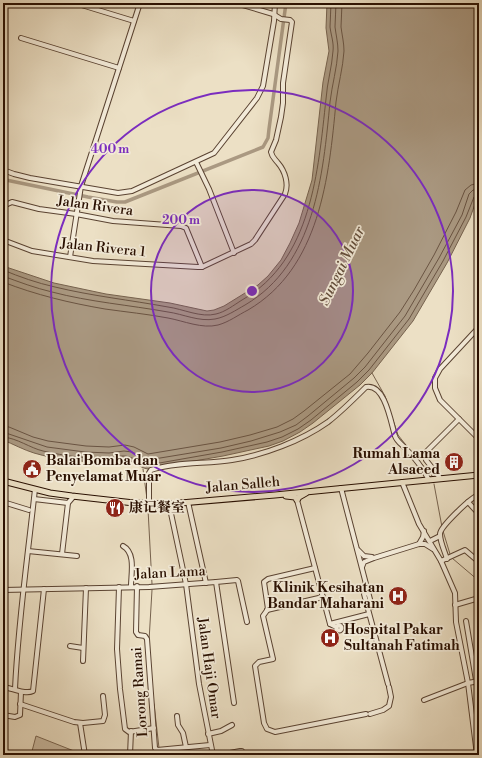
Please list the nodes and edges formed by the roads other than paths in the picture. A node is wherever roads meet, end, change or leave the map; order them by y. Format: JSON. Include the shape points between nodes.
{"nodes":[{"id":1,"x":76,"y":3,"type":"edge"},
{"id":2,"x":140,"y":3,"type":"edge"},
{"id":3,"x":236,"y":3,"type":"edge"},
{"id":4,"x":275,"y":3,"type":"edge"},
{"id":5,"x":273,"y":14,"type":"junction"},
{"id":6,"x":134,"y":21,"type":"junction"},
{"id":7,"x":21,"y":38,"type":"dead end"},
{"id":8,"x":119,"y":68,"type":"junction"},
{"id":9,"x":196,"y":162,"type":"junction"},
{"id":10,"x":3,"y":170,"type":"edge"},
{"id":11,"x":81,"y":189,"type":"junction"},
{"id":12,"x":3,"y":206,"type":"edge"},
{"id":13,"x":76,"y":214,"type":"junction"},
{"id":14,"x":3,"y":240,"type":"edge"},
{"id":15,"x":234,"y":253,"type":"junction"},
{"id":16,"x":70,"y":257,"type":"junction"},
{"id":17,"x":202,"y":266,"type":"junction"},
{"id":18,"x":479,"y":326,"type":"edge"},
{"id":19,"x":459,"y":419,"type":"junction"},
{"id":20,"x":479,"y":440,"type":"edge"},
{"id":21,"x":479,"y":474,"type":"edge"},
{"id":22,"x":440,"y":478,"type":"junction"},
{"id":23,"x":429,"y":480,"type":"junction"},
{"id":24,"x":3,"y":481,"type":"edge"},
{"id":25,"x":402,"y":482,"type":"junction"},
{"id":26,"x":10,"y":483,"type":"junction"},
{"id":27,"x":3,"y":487,"type":"edge"},
{"id":28,"x":340,"y":488,"type":"junction"},
{"id":29,"x":35,"y":489,"type":"junction"},
{"id":30,"x":309,"y":492,"type":"junction"},
{"id":31,"x":278,"y":495,"type":"junction"},
{"id":32,"x":479,"y":495,"type":"edge"},
{"id":33,"x":74,"y":496,"type":"junction"},
{"id":34,"x":34,"y":499,"type":"junction"},
{"id":35,"x":297,"y":500,"type":"junction"},
{"id":36,"x":3,"y":502,"type":"edge"},
{"id":37,"x":188,"y":502,"type":"junction"},
{"id":38,"x":468,"y":502,"type":"junction"},
{"id":39,"x":68,"y":503,"type":"junction"},
{"id":40,"x":149,"y":503,"type":"junction"},
{"id":41,"x":169,"y":504,"type":"junction"},
{"id":42,"x":29,"y":510,"type":"dead end"},
{"id":43,"x":479,"y":514,"type":"edge"},
{"id":44,"x":424,"y":531,"type":"junction"},
{"id":45,"x":440,"y":536,"type":"junction"},
{"id":46,"x":430,"y":541,"type":"junction"},
{"id":47,"x":419,"y":544,"type":"junction"},
{"id":48,"x":123,"y":546,"type":"dead end"},
{"id":49,"x":356,"y":546,"type":"junction"},
{"id":50,"x":435,"y":550,"type":"junction"},
{"id":51,"x":28,"y":551,"type":"junction"},
{"id":52,"x":62,"y":554,"type":"junction"},
{"id":53,"x":77,"y":556,"type":"dead end"},
{"id":54,"x":374,"y":558,"type":"junction"},
{"id":55,"x":448,"y":559,"type":"junction"},
{"id":56,"x":441,"y":561,"type":"junction"},
{"id":57,"x":479,"y":562,"type":"edge"},
{"id":58,"x":315,"y":568,"type":"junction"},
{"id":59,"x":362,"y":570,"type":"junction"},
{"id":60,"x":216,"y":582,"type":"junction"},
{"id":61,"x":206,"y":583,"type":"junction"},
{"id":62,"x":186,"y":584,"type":"junction"},
{"id":63,"x":131,"y":586,"type":"junction"},
{"id":64,"x":137,"y":586,"type":"junction"},
{"id":65,"x":119,"y":587,"type":"junction"},
{"id":66,"x":86,"y":588,"type":"junction"},
{"id":67,"x":23,"y":589,"type":"junction"},
{"id":68,"x":44,"y":589,"type":"junction"},
{"id":69,"x":3,"y":590,"type":"edge"},
{"id":70,"x":323,"y":597,"type":"junction"},
{"id":71,"x":479,"y":598,"type":"edge"},
{"id":72,"x":455,"y":605,"type":"junction"},
{"id":73,"x":267,"y":610,"type":"junction"},
{"id":74,"x":369,"y":614,"type":"junction"},
{"id":75,"x":466,"y":621,"type":"dead end"},
{"id":76,"x":247,"y":622,"type":"dead end"},
{"id":77,"x":70,"y":646,"type":"dead end"},
{"id":78,"x":83,"y":648,"type":"junction"},
{"id":79,"x":83,"y":661,"type":"dead end"},
{"id":80,"x":478,"y":681,"type":"edge"},
{"id":81,"x":468,"y":683,"type":"junction"},
{"id":82,"x":3,"y":687,"type":"edge"},
{"id":83,"x":15,"y":689,"type":"junction"},
{"id":84,"x":21,"y":692,"type":"junction"},
{"id":85,"x":103,"y":696,"type":"dead end"},
{"id":86,"x":479,"y":698,"type":"edge"},
{"id":87,"x":424,"y":700,"type":"dead end"},
{"id":88,"x":234,"y":703,"type":"dead end"},
{"id":89,"x":20,"y":704,"type":"junction"},
{"id":90,"x":3,"y":715,"type":"edge"},
{"id":91,"x":177,"y":716,"type":"dead end"},
{"id":92,"x":80,"y":722,"type":"junction"},
{"id":93,"x":232,"y":725,"type":"dead end"},
{"id":94,"x":154,"y":728,"type":"junction"},
{"id":95,"x":131,"y":732,"type":"junction"},
{"id":96,"x":208,"y":734,"type":"junction"},
{"id":97,"x":210,"y":744,"type":"junction"},
{"id":98,"x":186,"y":747,"type":"junction"},
{"id":99,"x":159,"y":750,"type":"junction"},
{"id":100,"x":85,"y":755,"type":"edge"},
{"id":101,"x":130,"y":755,"type":"edge"},
{"id":102,"x":162,"y":755,"type":"edge"},
{"id":103,"x":213,"y":755,"type":"edge"},
{"id":104,"x":220,"y":755,"type":"edge"},
{"id":105,"x":244,"y":755,"type":"edge"},
{"id":106,"x":477,"y":755,"type":"edge"}],
"edges":[{"from":1,"to":6,"type":"street"},
{"from":2,"to":6,"type":"street"},
{"from":3,"to":5,"type":"street"},
{"from":4,"to":5,"type":"street"},
{"from":5,"to":9,"type":"street","via":[[261,92],[214,153]]},
{"from":5,"to":15,"type":"street","via":[[283,20],[290,20],[292,24],[283,83],[283,103],[276,140],[270,152],[287,180],[287,189],[255,240]]},
{"from":6,"to":8,"type":"street"},
{"from":7,"to":8,"type":"street"},
{"from":8,"to":11,"type":"street"},
{"from":9,"to":11,"type":"street","via":[[132,191],[118,193]]},
{"from":9,"to":15,"type":"street"},
{"from":10,"to":11,"type":"street"},
{"from":11,"to":13,"type":"street"},
{"from":12,"to":13,"type":"street","name":"Jalan Rivera","via":[[12,202]]},
{"from":13,"to":16,"type":"street"},
{"from":13,"to":17,"type":"street","name":"Jalan Rivera","via":[[114,221],[181,226],[185,228]]},
{"from":14,"to":16,"type":"street","name":"Jalan Rivera 1","via":[[32,251]]},
{"from":15,"to":17,"type":"street"},
{"from":16,"to":17,"type":"street","name":"Jalan Rivera 1","via":[[93,261]]},
{"from":18,"to":19,"type":"street","via":[[435,378],[437,396]]},
{"from":19,"to":20,"type":"street"},
{"from":19,"to":22,"type":"street","via":[[424,453],[426,460]]},
{"from":21,"to":22,"type":"main road","name":"Jalan Salleh"},
{"from":22,"to":23,"type":"main road","name":"Jalan Salleh"},
{"from":23,"to":25,"type":"main road","name":"Jalan Salleh"},
{"from":23,"to":40,"type":"street","via":[[410,453],[397,440],[386,404],[380,393],[370,386],[324,424],[285,445],[232,460],[150,470]]},
{"from":24,"to":26,"type":"main road","name":"Jalan Salleh"},
{"from":25,"to":28,"type":"main road","name":"Jalan Salleh"},
{"from":25,"to":44,"type":"street"},
{"from":26,"to":27,"type":"main road"},
{"from":26,"to":29,"type":"main road","name":"Jalan Salleh"},
{"from":28,"to":30,"type":"main road","name":"Jalan Salleh"},
{"from":28,"to":49,"type":"street"},
{"from":29,"to":33,"type":"main road","name":"Jalan Salleh"},
{"from":29,"to":34,"type":"street"},
{"from":30,"to":31,"type":"main road","name":"Jalan Salleh"},
{"from":30,"to":35,"type":"main road"},
{"from":31,"to":35,"type":"main road","via":[[295,497]]},
{"from":31,"to":37,"type":"main road","name":"Jalan Salleh"},
{"from":32,"to":38,"type":"street"},
{"from":33,"to":39,"type":"street"},
{"from":33,"to":40,"type":"main road","name":"Jalan Salleh"},
{"from":34,"to":39,"type":"street"},
{"from":34,"to":51,"type":"street"},
{"from":35,"to":58,"type":"street"},
{"from":36,"to":42,"type":"street"},
{"from":37,"to":41,"type":"main road","name":"Jalan Salleh"},
{"from":37,"to":61,"type":"street"},
{"from":38,"to":43,"type":"street"},
{"from":38,"to":45,"type":"street","via":[[444,526]]},
{"from":39,"to":52,"type":"street"},
{"from":40,"to":41,"type":"main road","name":"Jalan Salleh"},
{"from":41,"to":62,"type":"street","name":"Jalan Haji Omar"},
{"from":44,"to":46,"type":"street"},
{"from":44,"to":47,"type":"street"},
{"from":45,"to":46,"type":"street"},
{"from":45,"to":55,"type":"street"},
{"from":46,"to":50,"type":"street"},
{"from":47,"to":50,"type":"street","via":[[429,545]]},
{"from":47,"to":54,"type":"street"},
{"from":48,"to":63,"type":"street","via":[[131,556]]},
{"from":49,"to":54,"type":"street","via":[[364,556]]},
{"from":49,"to":59,"type":"street"},
{"from":50,"to":56,"type":"street"},
{"from":51,"to":52,"type":"street"},
{"from":51,"to":67,"type":"street"},
{"from":52,"to":53,"type":"street"},
{"from":54,"to":59,"type":"street","via":[[364,562]]},
{"from":55,"to":56,"type":"street"},
{"from":55,"to":57,"type":"street","via":[[465,550]]},
{"from":56,"to":72,"type":"street","via":[[453,586]]},
{"from":58,"to":70,"type":"street"},
{"from":58,"to":73,"type":"street","via":[[265,581],[263,585]]},
{"from":59,"to":74,"type":"street","via":[[366,593],[372,606],[367,607]]},
{"from":60,"to":61,"type":"street","name":"Jalan Lama"},
{"from":60,"to":76,"type":"street","via":[[238,581]]},
{"from":60,"to":88,"type":"street","name":"Jalan Lama"},
{"from":61,"to":62,"type":"street","name":"Jalan Lama"},
{"from":62,"to":64,"type":"street","name":"Jalan Lama"},
{"from":62,"to":96,"type":"street","name":"Jalan Haji Omar"},
{"from":63,"to":64,"type":"street","name":"Jalan Lama"},
{"from":63,"to":65,"type":"street","name":"Jalan Lama"},
{"from":64,"to":94,"type":"street","name":"Lorong Ramai","via":[[136,632],[147,639]]},
{"from":65,"to":66,"type":"street","name":"Jalan Lama"},
{"from":65,"to":95,"type":"street","via":[[117,649],[120,689],[125,729]]},
{"from":66,"to":68,"type":"street","name":"Jalan Lama"},
{"from":66,"to":78,"type":"street"},
{"from":67,"to":68,"type":"street","name":"Jalan Lama"},
{"from":67,"to":69,"type":"street","name":"Jalan Lama"},
{"from":67,"to":83,"type":"street"},
{"from":68,"to":84,"type":"street","via":[[33,691]]},
{"from":70,"to":73,"type":"street"},
{"from":70,"to":74,"type":"street","via":[[330,624],[337,625]]},
{"from":71,"to":72,"type":"street"},
{"from":72,"to":81,"type":"street"},
{"from":73,"to":74,"type":"street","via":[[263,616],[273,659],[259,662],[255,666],[264,723],[267,729],[274,732],[368,714],[389,706],[390,694]]},
{"from":75,"to":80,"type":"street"},
{"from":77,"to":78,"type":"street"},
{"from":78,"to":79,"type":"street"},
{"from":80,"to":81,"type":"street"},
{"from":80,"to":86,"type":"street"},
{"from":81,"to":87,"type":"street"},
{"from":81,"to":106,"type":"street"},
{"from":82,"to":83,"type":"street"},
{"from":83,"to":84,"type":"street"},
{"from":84,"to":89,"type":"street"},
{"from":85,"to":92,"type":"street","via":[[104,721]]},
{"from":89,"to":90,"type":"street","via":[[20,715]]},
{"from":89,"to":92,"type":"street","via":[[65,720]]},
{"from":91,"to":98,"type":"street"},
{"from":92,"to":100,"type":"street"},
{"from":93,"to":96,"type":"street"},
{"from":94,"to":95,"type":"street"},
{"from":94,"to":99,"type":"street","name":"Lorong Ramai","via":[[155,748]]},
{"from":95,"to":101,"type":"street"},
{"from":96,"to":97,"type":"street","name":"Jalan Haji Omar"},
{"from":97,"to":98,"type":"street"},
{"from":97,"to":103,"type":"street","name":"Jalan Haji Omar"},
{"from":98,"to":99,"type":"street"},
{"from":99,"to":102,"type":"street","name":"Lorong Ramai"},
{"from":104,"to":105,"type":"street","via":[[240,751]]}]}
